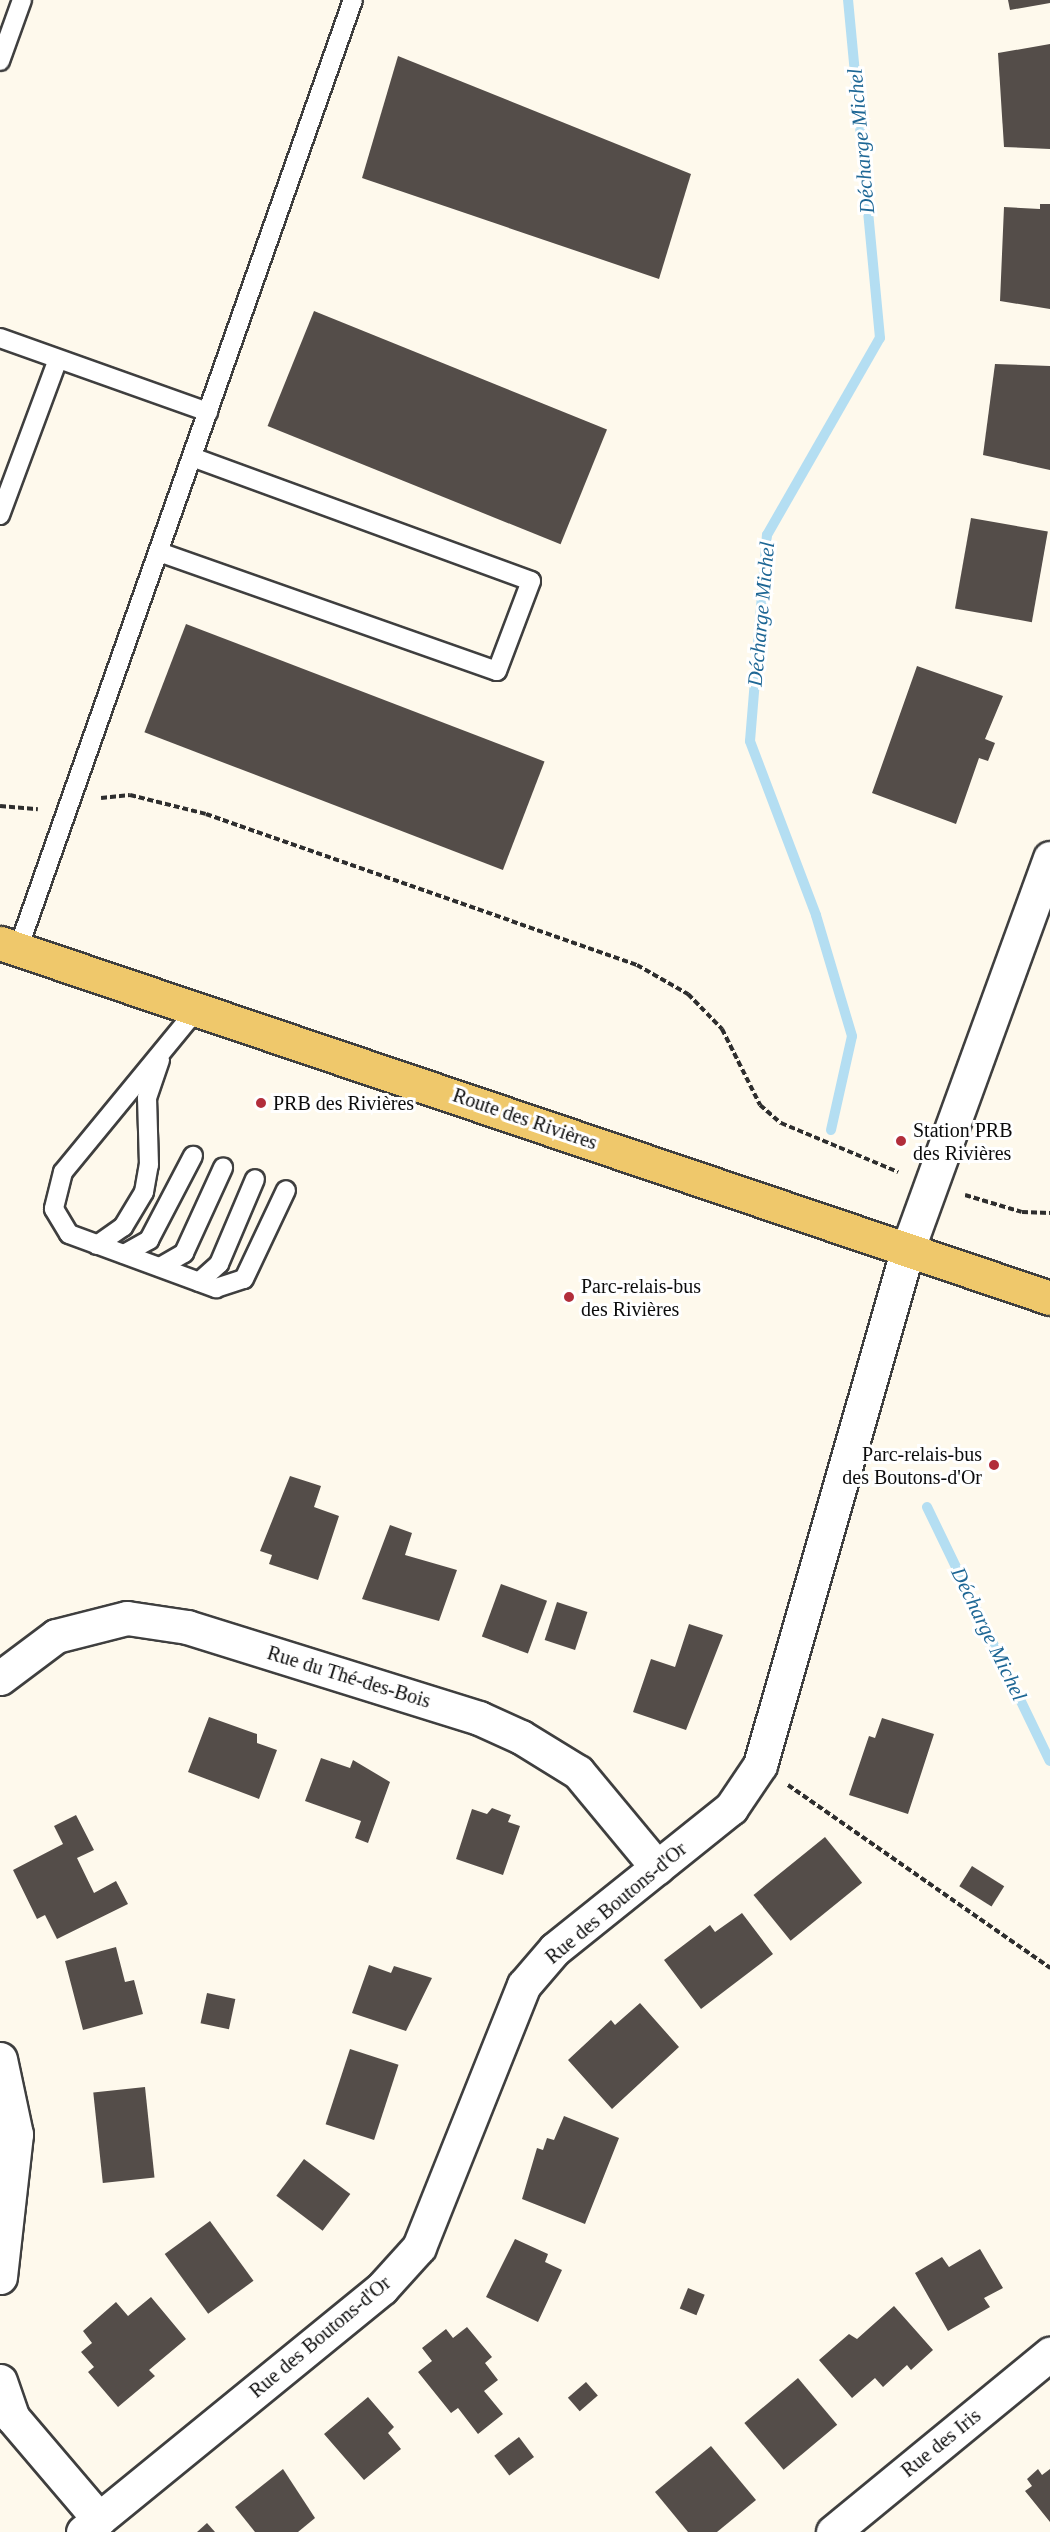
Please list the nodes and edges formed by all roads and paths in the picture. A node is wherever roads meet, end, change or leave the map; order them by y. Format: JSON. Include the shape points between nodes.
{"nodes":[{"id":1,"x":22,"y":0,"type":"edge"},
{"id":2,"x":353,"y":0,"type":"edge"},
{"id":3,"x":0,"y":61,"type":"edge"},
{"id":4,"x":0,"y":338,"type":"edge"},
{"id":5,"x":58,"y":359,"type":"junction"},
{"id":6,"x":208,"y":412,"type":"junction"},
{"id":7,"x":192,"y":457,"type":"junction"},
{"id":8,"x":0,"y":515,"type":"edge"},
{"id":9,"x":159,"y":552,"type":"junction"},
{"id":10,"x":100,"y":799,"type":"dead end"},
{"id":11,"x":0,"y":806,"type":"edge"},
{"id":12,"x":30,"y":810,"type":"dead end"},
{"id":13,"x":1050,"y":858,"type":"edge"},
{"id":14,"x":9,"y":946,"type":"edge"},
{"id":15,"x":197,"y":1009,"type":"junction"},
{"id":16,"x":165,"y":1047,"type":"junction"},
{"id":17,"x":193,"y":1156,"type":"dead end"},
{"id":18,"x":882,"y":1166,"type":"dead end"},
{"id":19,"x":224,"y":1168,"type":"dead end"},
{"id":20,"x":255,"y":1179,"type":"dead end"},
{"id":21,"x":286,"y":1190,"type":"dead end"},
{"id":22,"x":984,"y":1201,"type":"dead end"},
{"id":23,"x":1050,"y":1213,"type":"edge"},
{"id":24,"x":98,"y":1245,"type":"junction"},
{"id":25,"x":908,"y":1248,"type":"junction"},
{"id":26,"x":124,"y":1254,"type":"junction"},
{"id":27,"x":160,"y":1268,"type":"junction"},
{"id":28,"x":199,"y":1282,"type":"junction"},
{"id":29,"x":1050,"y":1298,"type":"edge"},
{"id":30,"x":0,"y":1678,"type":"edge"},
{"id":31,"x":760,"y":1766,"type":"junction"},
{"id":32,"x":657,"y":1867,"type":"junction"},
{"id":33,"x":1050,"y":1968,"type":"edge"},
{"id":34,"x":0,"y":2059,"type":"edge"},
{"id":35,"x":0,"y":2277,"type":"edge"},
{"id":36,"x":1050,"y":2354,"type":"edge"},
{"id":37,"x":0,"y":2381,"type":"edge"},
{"id":38,"x":91,"y":2526,"type":"edge"},
{"id":39,"x":833,"y":2532,"type":"edge"}],
"edges":[{"from":1,"to":3,"type":"lane"},
{"from":2,"to":6,"type":"lane"},
{"from":4,"to":5,"type":"lane"},
{"from":5,"to":6,"type":"lane"},
{"from":5,"to":8,"type":"lane"},
{"from":6,"to":7,"type":"lane"},
{"from":7,"to":9,"type":"lane"},
{"from":7,"to":9,"type":"lane","via":[[531,580],[498,671]]},
{"from":9,"to":14,"type":"lane"},
{"from":10,"to":18,"type":"path","via":[[129,795],[206,814],[638,964],[688,994],[722,1029],[760,1105],[781,1123]]},
{"from":11,"to":12,"type":"path"},
{"from":13,"to":25,"type":"street","name":"Rue des Boutons-d'Or"},
{"from":14,"to":15,"type":"main road","name":"Route des Rivières"},
{"from":15,"to":16,"type":"lane"},
{"from":15,"to":25,"type":"main road","name":"Route des Rivières"},
{"from":16,"to":24,"type":"lane","via":[[147,1098],[149,1165],[144,1192],[123,1227]]},
{"from":16,"to":24,"type":"lane","via":[[63,1172],[54,1209],[69,1234]]},
{"from":17,"to":26,"type":"lane","via":[[149,1240]]},
{"from":19,"to":27,"type":"lane","via":[[184,1253]]},
{"from":20,"to":28,"type":"lane","via":[[219,1264]]},
{"from":21,"to":28,"type":"lane","via":[[244,1279],[216,1288]]},
{"from":22,"to":23,"type":"path"},
{"from":24,"to":26,"type":"lane"},
{"from":25,"to":29,"type":"main road","name":"Route des Rivières"},
{"from":25,"to":31,"type":"street","name":"Rue des Boutons-d'Or"},
{"from":26,"to":27,"type":"lane"},
{"from":27,"to":28,"type":"lane"},
{"from":30,"to":32,"type":"street","name":"Rue du Thé-des-Bois","via":[[56,1636],[127,1618],[187,1626],[479,1718],[521,1737],[578,1772]]},
{"from":31,"to":32,"type":"street","name":"Rue des Boutons-d'Or","via":[[731,1808]]},
{"from":31,"to":33,"type":"path"},
{"from":32,"to":38,"type":"street","name":"Rue des Boutons-d'Or","via":[[555,1949],[524,1984],[419,2247],[382,2288]]},
{"from":34,"to":35,"type":"street","via":[[16,2134]]},
{"from":36,"to":39,"type":"street","name":"Rue des Iris"},
{"from":37,"to":38,"type":"street","via":[[13,2418]]}]}
